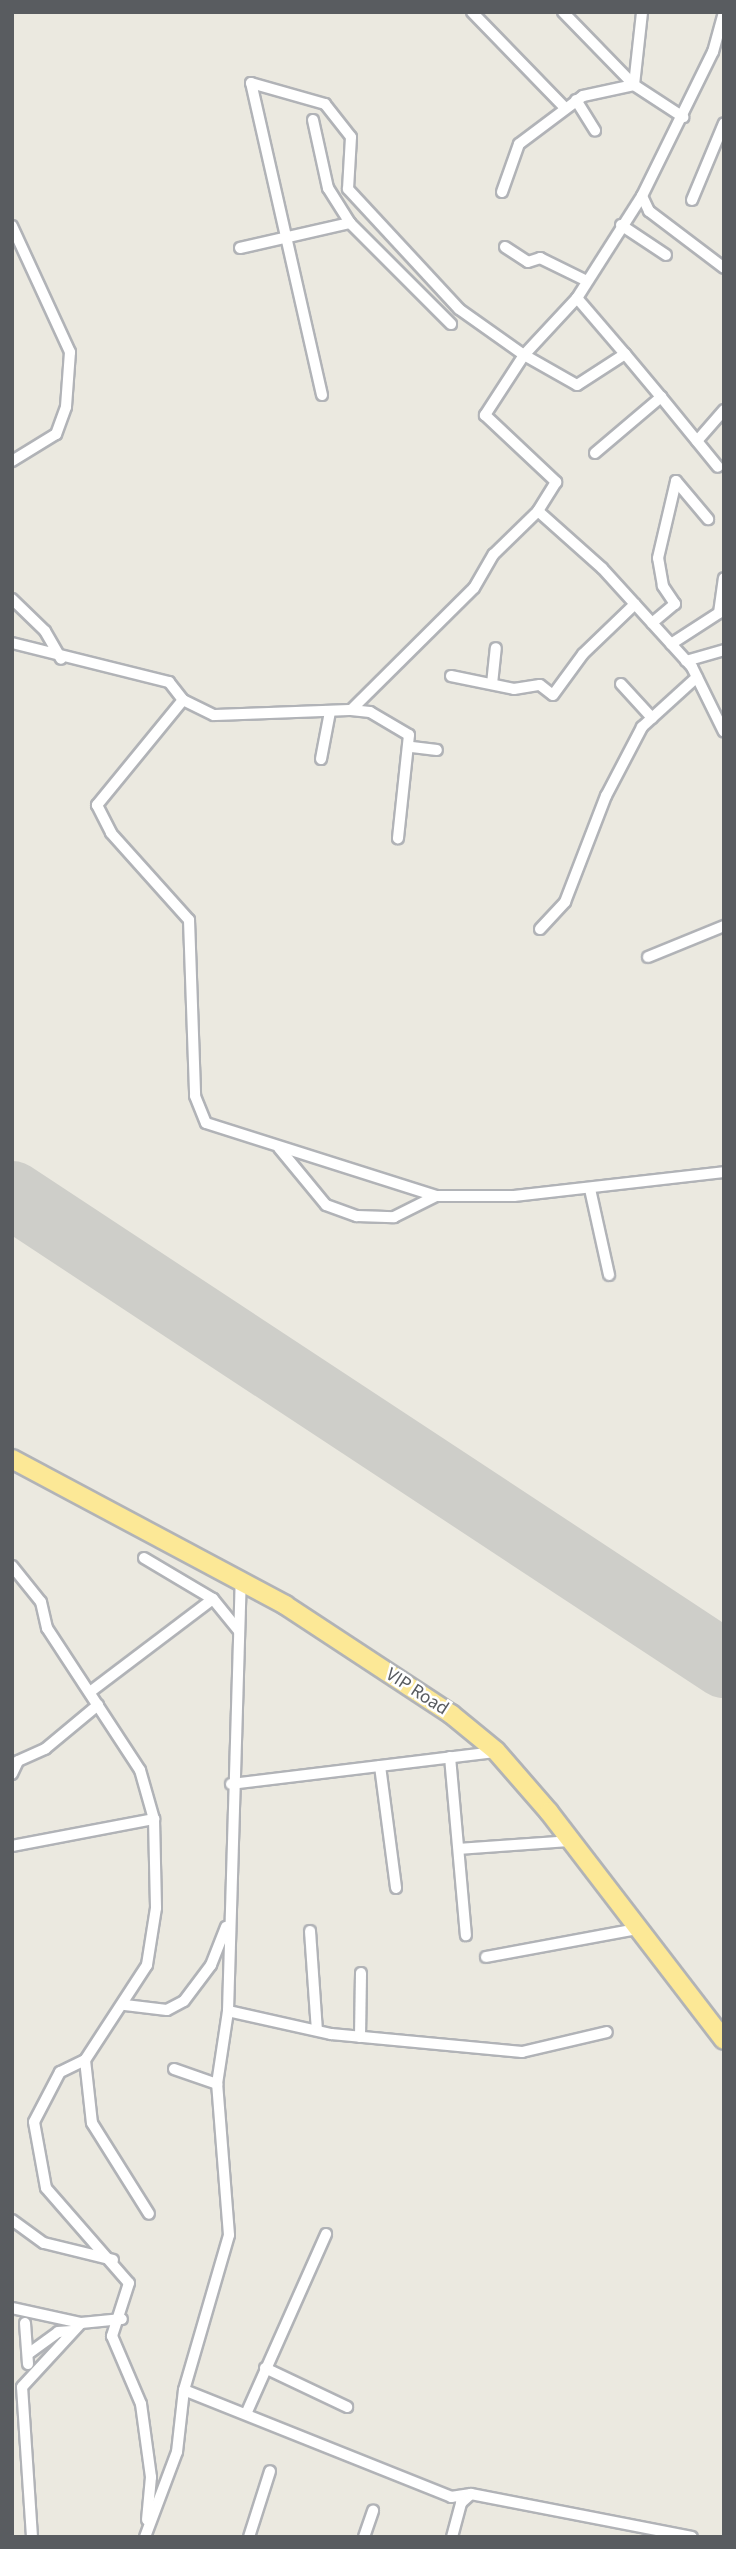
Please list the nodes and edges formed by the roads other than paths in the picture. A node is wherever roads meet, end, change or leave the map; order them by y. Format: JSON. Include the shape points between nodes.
{"nodes":[{"id":1,"x":472,"y":12,"type":"edge"},
{"id":2,"x":563,"y":12,"type":"edge"},
{"id":3,"x":642,"y":12,"type":"edge"},
{"id":4,"x":724,"y":12,"type":"edge"},
{"id":5,"x":634,"y":85,"type":"junction"},
{"id":6,"x":576,"y":100,"type":"junction"},
{"id":7,"x":563,"y":106,"type":"junction"},
{"id":8,"x":683,"y":117,"type":"junction"},
{"id":9,"x":313,"y":120,"type":"dead end"},
{"id":10,"x":724,"y":123,"type":"edge"},
{"id":11,"x":595,"y":131,"type":"dead end"},
{"id":12,"x":502,"y":192,"type":"dead end"},
{"id":13,"x":642,"y":196,"type":"junction"},
{"id":14,"x":692,"y":200,"type":"dead end"},
{"id":15,"x":350,"y":223,"type":"junction"},
{"id":16,"x":621,"y":225,"type":"junction"},
{"id":17,"x":12,"y":226,"type":"edge"},
{"id":18,"x":287,"y":237,"type":"junction"},
{"id":19,"x":240,"y":247,"type":"dead end"},
{"id":20,"x":505,"y":247,"type":"dead end"},
{"id":21,"x":666,"y":255,"type":"dead end"},
{"id":22,"x":724,"y":268,"type":"edge"},
{"id":23,"x":587,"y":281,"type":"junction"},
{"id":24,"x":577,"y":298,"type":"junction"},
{"id":25,"x":451,"y":324,"type":"dead end"},
{"id":26,"x":625,"y":354,"type":"junction"},
{"id":27,"x":524,"y":355,"type":"junction"},
{"id":28,"x":322,"y":395,"type":"dead end"},
{"id":29,"x":661,"y":397,"type":"junction"},
{"id":30,"x":724,"y":410,"type":"edge"},
{"id":31,"x":697,"y":441,"type":"junction"},
{"id":32,"x":595,"y":453,"type":"dead end"},
{"id":33,"x":12,"y":461,"type":"edge"},
{"id":34,"x":718,"y":467,"type":"dead end"},
{"id":35,"x":538,"y":511,"type":"junction"},
{"id":36,"x":708,"y":519,"type":"dead end"},
{"id":37,"x":724,"y":578,"type":"edge"},
{"id":38,"x":12,"y":599,"type":"edge"},
{"id":39,"x":635,"y":604,"type":"junction"},
{"id":40,"x":652,"y":623,"type":"junction"},
{"id":41,"x":12,"y":643,"type":"edge"},
{"id":42,"x":671,"y":644,"type":"junction"},
{"id":43,"x":496,"y":648,"type":"dead end"},
{"id":44,"x":724,"y":650,"type":"edge"},
{"id":45,"x":61,"y":659,"type":"junction"},
{"id":46,"x":686,"y":661,"type":"junction"},
{"id":47,"x":451,"y":676,"type":"dead end"},
{"id":48,"x":696,"y":677,"type":"junction"},
{"id":49,"x":492,"y":684,"type":"junction"},
{"id":50,"x":621,"y":684,"type":"dead end"},
{"id":51,"x":183,"y":700,"type":"junction"},
{"id":52,"x":351,"y":710,"type":"junction"},
{"id":53,"x":330,"y":712,"type":"junction"},
{"id":54,"x":652,"y":718,"type":"junction"},
{"id":55,"x":724,"y":732,"type":"edge"},
{"id":56,"x":412,"y":747,"type":"junction"},
{"id":57,"x":437,"y":750,"type":"dead end"},
{"id":58,"x":321,"y":759,"type":"dead end"},
{"id":59,"x":398,"y":838,"type":"dead end"},
{"id":60,"x":724,"y":926,"type":"edge"},
{"id":61,"x":540,"y":929,"type":"dead end"},
{"id":62,"x":648,"y":957,"type":"dead end"},
{"id":63,"x":279,"y":1148,"type":"junction"},
{"id":64,"x":724,"y":1172,"type":"edge"},
{"id":65,"x":590,"y":1189,"type":"junction"},
{"id":66,"x":436,"y":1196,"type":"junction"},
{"id":67,"x":609,"y":1275,"type":"dead end"},
{"id":68,"x":12,"y":1459,"type":"edge"},
{"id":69,"x":144,"y":1558,"type":"dead end"},
{"id":70,"x":12,"y":1566,"type":"edge"},
{"id":71,"x":241,"y":1584,"type":"junction"},
{"id":72,"x":214,"y":1600,"type":"junction"},
{"id":73,"x":239,"y":1631,"type":"junction"},
{"id":74,"x":90,"y":1692,"type":"junction"},
{"id":75,"x":98,"y":1704,"type":"junction"},
{"id":76,"x":496,"y":1751,"type":"junction"},
{"id":77,"x":450,"y":1757,"type":"junction"},
{"id":78,"x":380,"y":1766,"type":"junction"},
{"id":79,"x":12,"y":1774,"type":"edge"},
{"id":80,"x":231,"y":1784,"type":"junction"},
{"id":81,"x":154,"y":1819,"type":"junction"},
{"id":82,"x":571,"y":1841,"type":"junction"},
{"id":83,"x":12,"y":1846,"type":"edge"},
{"id":84,"x":459,"y":1849,"type":"junction"},
{"id":85,"x":396,"y":1888,"type":"dead end"},
{"id":86,"x":229,"y":1920,"type":"junction"},
{"id":87,"x":637,"y":1929,"type":"junction"},
{"id":88,"x":310,"y":1931,"type":"dead end"},
{"id":89,"x":466,"y":1935,"type":"dead end"},
{"id":90,"x":486,"y":1957,"type":"dead end"},
{"id":91,"x":361,"y":1973,"type":"dead end"},
{"id":92,"x":125,"y":2006,"type":"junction"},
{"id":93,"x":228,"y":2011,"type":"junction"},
{"id":94,"x":317,"y":2031,"type":"junction"},
{"id":95,"x":607,"y":2032,"type":"dead end"},
{"id":96,"x":360,"y":2037,"type":"junction"},
{"id":97,"x":724,"y":2040,"type":"edge"},
{"id":98,"x":85,"y":2060,"type":"junction"},
{"id":99,"x":174,"y":2069,"type":"dead end"},
{"id":100,"x":217,"y":2084,"type":"junction"},
{"id":101,"x":149,"y":2214,"type":"dead end"},
{"id":102,"x":12,"y":2220,"type":"edge"},
{"id":103,"x":326,"y":2234,"type":"dead end"},
{"id":104,"x":113,"y":2260,"type":"junction"},
{"id":105,"x":12,"y":2308,"type":"edge"},
{"id":106,"x":122,"y":2319,"type":"junction"},
{"id":107,"x":25,"y":2323,"type":"dead end"},
{"id":108,"x":76,"y":2327,"type":"junction"},
{"id":109,"x":265,"y":2368,"type":"junction"},
{"id":110,"x":17,"y":2388,"type":"edge"},
{"id":111,"x":184,"y":2389,"type":"junction"},
{"id":112,"x":347,"y":2407,"type":"dead end"},
{"id":113,"x":246,"y":2414,"type":"junction"},
{"id":114,"x":270,"y":2471,"type":"dead end"},
{"id":115,"x":471,"y":2494,"type":"junction"},
{"id":116,"x":373,"y":2511,"type":"dead end"},
{"id":117,"x":147,"y":2519,"type":"junction"},
{"id":118,"x":32,"y":2537,"type":"edge"},
{"id":119,"x":145,"y":2537,"type":"edge"},
{"id":120,"x":249,"y":2537,"type":"edge"},
{"id":121,"x":364,"y":2537,"type":"edge"},
{"id":122,"x":452,"y":2537,"type":"edge"},
{"id":123,"x":692,"y":2537,"type":"edge"}],
"edges":[{"from":1,"to":7,"type":"street"},
{"from":2,"to":5,"type":"street"},
{"from":3,"to":5,"type":"street"},
{"from":4,"to":8,"type":"street"},
{"from":5,"to":6,"type":"street"},
{"from":5,"to":8,"type":"street"},
{"from":6,"to":7,"type":"street"},
{"from":6,"to":11,"type":"street"},
{"from":7,"to":12,"type":"street","via":[[519,144]]},
{"from":8,"to":13,"type":"street"},
{"from":9,"to":15,"type":"street","via":[[328,188]]},
{"from":10,"to":14,"type":"street"},
{"from":13,"to":16,"type":"street"},
{"from":13,"to":22,"type":"street","via":[[649,211]]},
{"from":15,"to":18,"type":"street"},
{"from":15,"to":25,"type":"street"},
{"from":16,"to":21,"type":"street"},
{"from":16,"to":23,"type":"street"},
{"from":17,"to":33,"type":"street","via":[[70,352],[66,407],[56,434]]},
{"from":18,"to":19,"type":"street"},
{"from":18,"to":27,"type":"street","via":[[251,83],[325,104],[352,137],[348,189],[459,309]]},
{"from":18,"to":28,"type":"street"},
{"from":20,"to":23,"type":"street","via":[[528,262],[540,258]]},
{"from":23,"to":24,"type":"street"},
{"from":24,"to":26,"type":"street"},
{"from":24,"to":27,"type":"street"},
{"from":26,"to":27,"type":"street","via":[[577,385]]},
{"from":26,"to":29,"type":"street"},
{"from":27,"to":35,"type":"street","via":[[485,415],[556,482]]},
{"from":29,"to":31,"type":"street"},
{"from":29,"to":32,"type":"street"},
{"from":30,"to":31,"type":"street"},
{"from":31,"to":34,"type":"street"},
{"from":35,"to":39,"type":"street"},
{"from":35,"to":52,"type":"street","via":[[494,554],[474,588]]},
{"from":36,"to":40,"type":"street","via":[[676,481],[658,558],[663,586],[675,604]]},
{"from":37,"to":42,"type":"street","via":[[719,613]]},
{"from":38,"to":45,"type":"street","via":[[45,631]]},
{"from":39,"to":40,"type":"street"},
{"from":39,"to":49,"type":"street","via":[[583,654],[553,695],[540,685]]},
{"from":40,"to":42,"type":"street"},
{"from":41,"to":45,"type":"street"},
{"from":42,"to":46,"type":"street"},
{"from":43,"to":49,"type":"street"},
{"from":44,"to":46,"type":"street"},
{"from":45,"to":51,"type":"street","via":[[97,660],[169,682]]},
{"from":46,"to":48,"type":"street"},
{"from":47,"to":49,"type":"street"},
{"from":48,"to":54,"type":"street"},
{"from":48,"to":55,"type":"street"},
{"from":50,"to":54,"type":"street"},
{"from":51,"to":53,"type":"street","via":[[215,715]]},
{"from":51,"to":63,"type":"street","via":[[97,805],[111,833],[190,920],[194,1083],[206,1123]]},
{"from":52,"to":53,"type":"street"},
{"from":52,"to":56,"type":"street","via":[[370,712],[409,735]]},
{"from":53,"to":58,"type":"street"},
{"from":54,"to":61,"type":"street","via":[[606,796],[565,902]]},
{"from":56,"to":57,"type":"street"},
{"from":56,"to":59,"type":"street"},
{"from":60,"to":62,"type":"street"},
{"from":63,"to":66,"type":"street"},
{"from":63,"to":66,"type":"street","via":[[326,1205],[357,1216],[394,1217],[424,1208]]},
{"from":64,"to":65,"type":"street"},
{"from":65,"to":66,"type":"street"},
{"from":65,"to":67,"type":"street"},
{"from":68,"to":71,"type":"highway","name":"VIP Road"},
{"from":69,"to":72,"type":"street"},
{"from":70,"to":74,"type":"street","via":[[41,1602],[47,1628]]},
{"from":71,"to":73,"type":"street"},
{"from":71,"to":76,"type":"highway","name":"VIP Road","via":[[285,1605],[429,1699]]},
{"from":72,"to":73,"type":"street"},
{"from":72,"to":74,"type":"street"},
{"from":73,"to":80,"type":"street"},
{"from":74,"to":75,"type":"street"},
{"from":75,"to":79,"type":"street","via":[[46,1749],[18,1761]]},
{"from":75,"to":81,"type":"street","via":[[140,1770]]},
{"from":76,"to":77,"type":"street"},
{"from":76,"to":82,"type":"highway","name":"VIP Road"},
{"from":77,"to":78,"type":"street"},
{"from":77,"to":84,"type":"street"},
{"from":78,"to":80,"type":"street"},
{"from":78,"to":85,"type":"street"},
{"from":80,"to":86,"type":"street"},
{"from":81,"to":83,"type":"street"},
{"from":81,"to":92,"type":"street","via":[[156,1908],[147,1965]]},
{"from":82,"to":84,"type":"street"},
{"from":82,"to":87,"type":"highway","name":"VIP Road"},
{"from":84,"to":89,"type":"street"},
{"from":86,"to":92,"type":"street","via":[[211,1965],[184,2001],[167,2010]]},
{"from":86,"to":93,"type":"street"},
{"from":87,"to":90,"type":"street"},
{"from":87,"to":97,"type":"highway","name":"VIP Road"},
{"from":88,"to":94,"type":"street"},
{"from":91,"to":96,"type":"street"},
{"from":92,"to":98,"type":"street"},
{"from":93,"to":94,"type":"street"},
{"from":93,"to":100,"type":"street"},
{"from":94,"to":96,"type":"street"},
{"from":95,"to":96,"type":"street","via":[[523,2052]]},
{"from":98,"to":101,"type":"street","via":[[92,2123]]},
{"from":98,"to":104,"type":"street","via":[[60,2072],[34,2122],[46,2188]]},
{"from":99,"to":100,"type":"street"},
{"from":100,"to":111,"type":"street","via":[[229,2235]]},
{"from":102,"to":104,"type":"street","via":[[44,2243]]},
{"from":103,"to":109,"type":"street"},
{"from":104,"to":106,"type":"street","via":[[129,2283]]},
{"from":105,"to":108,"type":"street"},
{"from":106,"to":108,"type":"street"},
{"from":106,"to":117,"type":"street","via":[[113,2336],[141,2404],[151,2477]]},
{"from":107,"to":108,"type":"street","via":[[28,2359],[58,2332]]},
{"from":108,"to":110,"type":"street"},
{"from":109,"to":112,"type":"street"},
{"from":109,"to":113,"type":"street"},
{"from":110,"to":118,"type":"street"},
{"from":111,"to":113,"type":"street"},
{"from":111,"to":117,"type":"street","via":[[177,2452]]},
{"from":113,"to":115,"type":"street","via":[[451,2497]]},
{"from":114,"to":120,"type":"street"},
{"from":115,"to":122,"type":"street","via":[[461,2502]]},
{"from":115,"to":123,"type":"street"},
{"from":116,"to":121,"type":"street"},
{"from":117,"to":119,"type":"street"}]}
